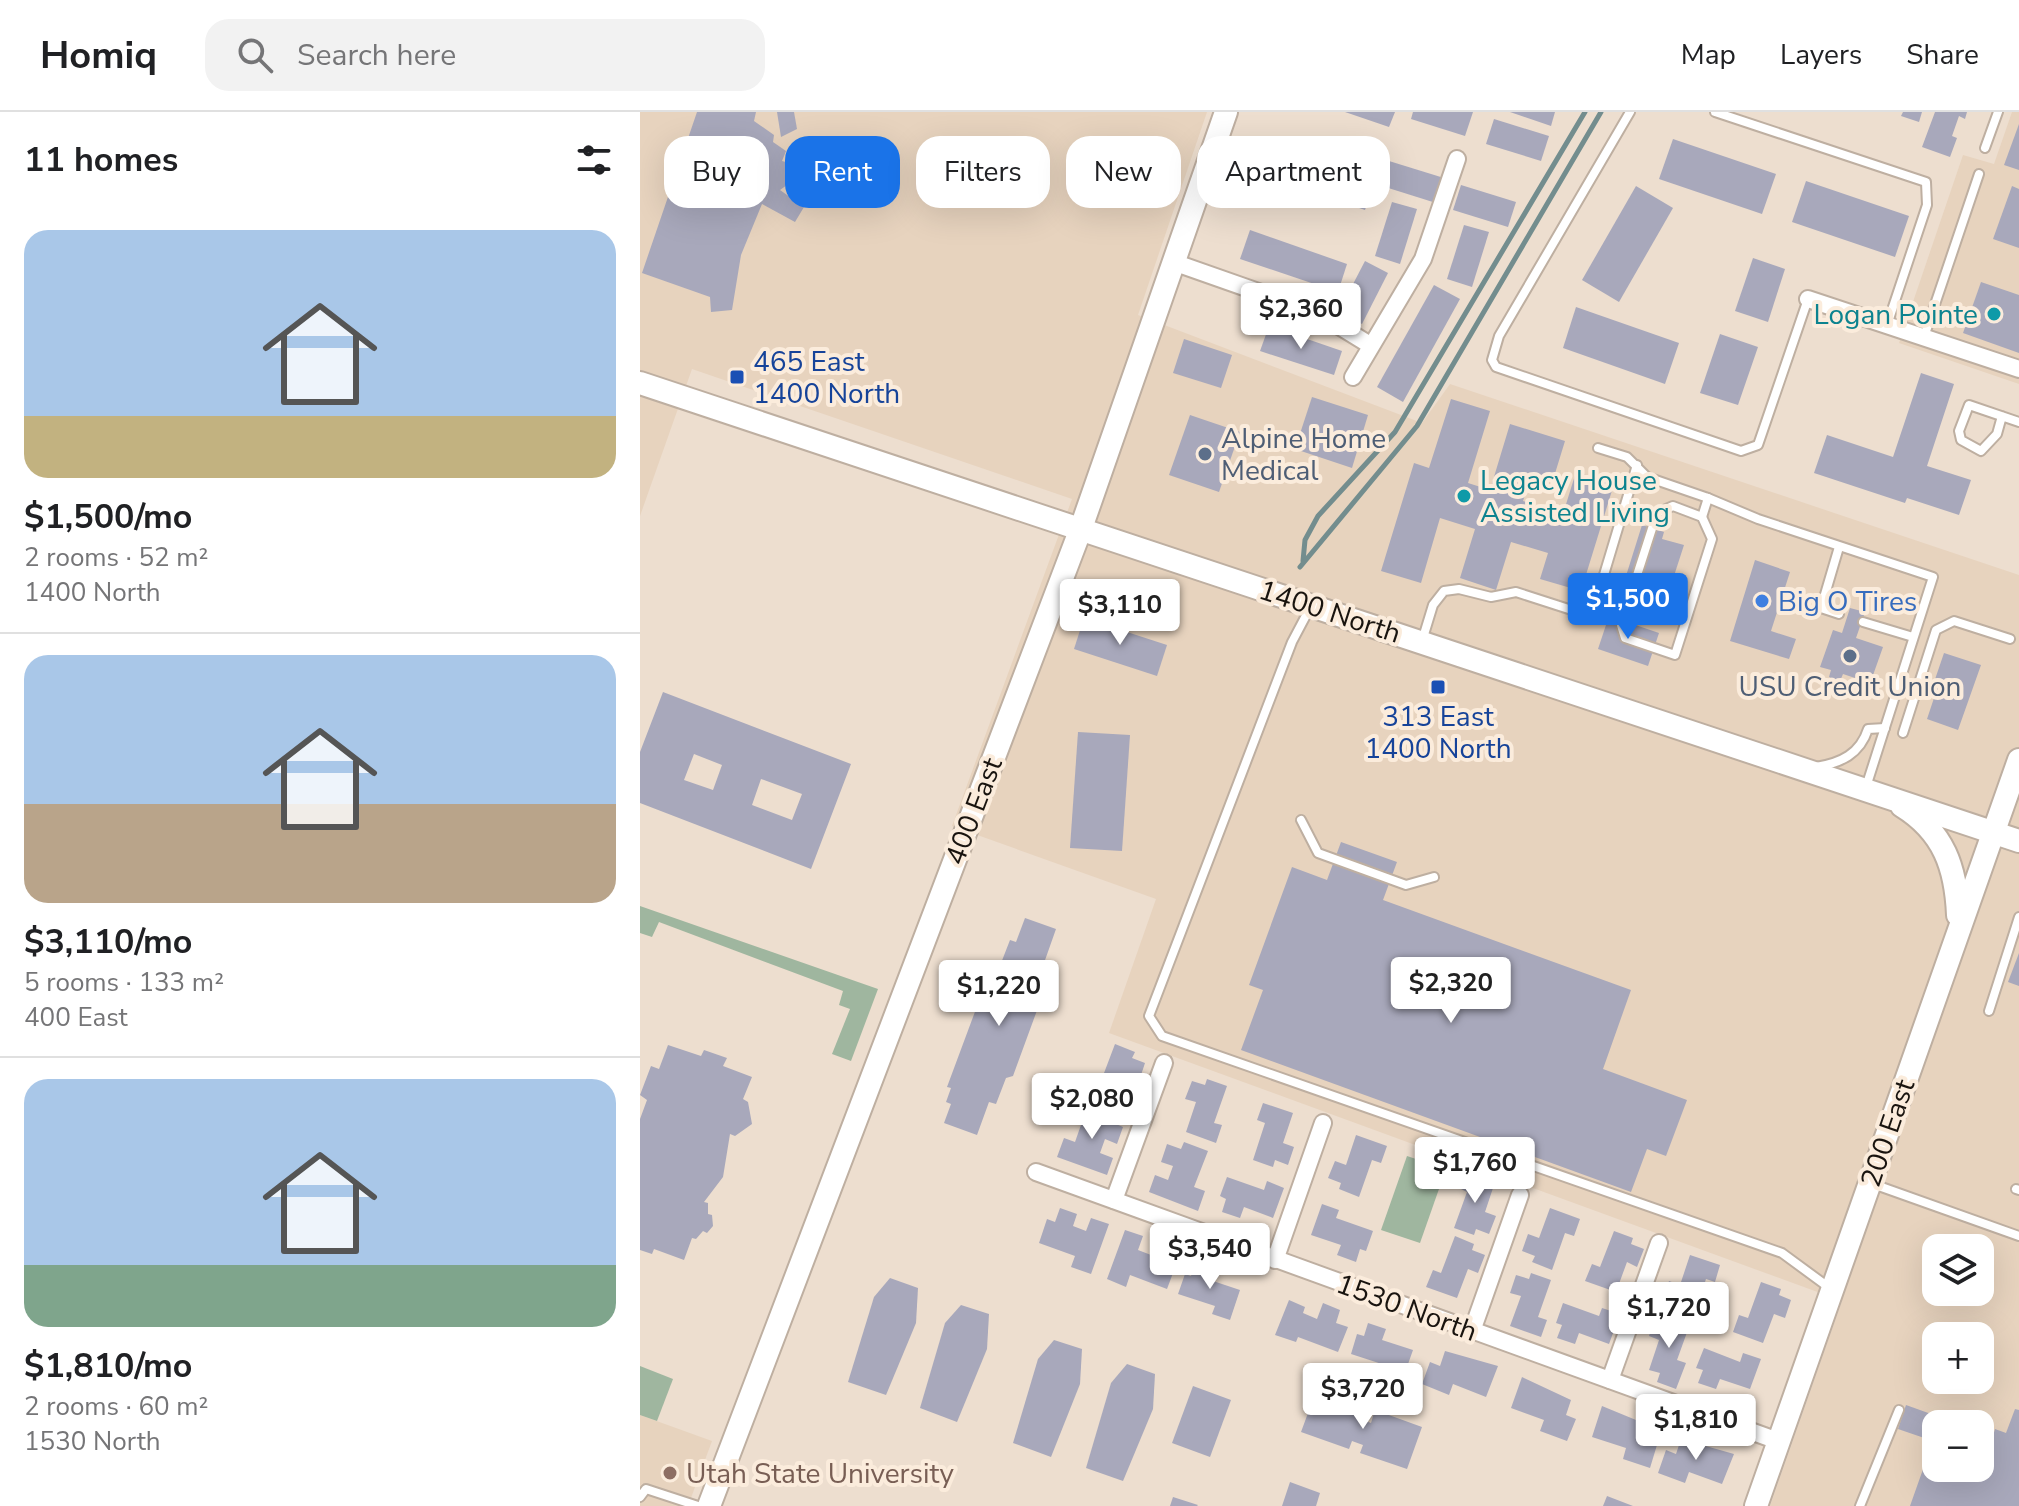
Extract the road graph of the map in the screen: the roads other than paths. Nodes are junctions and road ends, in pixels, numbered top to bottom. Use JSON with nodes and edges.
{"nodes":[{"id":1,"x":1226,"y":112,"type":"edge"},
{"id":2,"x":1630,"y":112,"type":"edge"},
{"id":3,"x":1715,"y":112,"type":"edge"},
{"id":4,"x":1998,"y":112,"type":"edge"},
{"id":5,"x":1985,"y":148,"type":"dead end"},
{"id":6,"x":1457,"y":159,"type":"dead end"},
{"id":7,"x":1979,"y":174,"type":"dead end"},
{"id":8,"x":1173,"y":262,"type":"junction"},
{"id":9,"x":1808,"y":299,"type":"joint"},
{"id":10,"x":1887,"y":325,"type":"junction"},
{"id":11,"x":1924,"y":338,"type":"junction"},
{"id":12,"x":1370,"y":345,"type":"junction"},
{"id":13,"x":2019,"y":369,"type":"edge"},
{"id":14,"x":1353,"y":377,"type":"dead end"},
{"id":15,"x":640,"y":383,"type":"edge"},
{"id":16,"x":2002,"y":416,"type":"junction"},
{"id":17,"x":2019,"y":422,"type":"edge"},
{"id":18,"x":1598,"y":448,"type":"dead end"},
{"id":19,"x":1637,"y":465,"type":"junction"},
{"id":20,"x":1708,"y":498,"type":"junction"},
{"id":21,"x":1702,"y":517,"type":"junction"},
{"id":22,"x":1080,"y":531,"type":"junction"},
{"id":23,"x":1839,"y":547,"type":"junction"},
{"id":24,"x":1312,"y":605,"type":"junction"},
{"id":25,"x":1839,"y":614,"type":"dead end"},
{"id":26,"x":1863,"y":622,"type":"dead end"},
{"id":27,"x":1913,"y":637,"type":"junction"},
{"id":28,"x":2010,"y":639,"type":"dead end"},
{"id":29,"x":1421,"y":642,"type":"junction"},
{"id":30,"x":1885,"y":728,"type":"junction"},
{"id":31,"x":1903,"y":733,"type":"dead end"},
{"id":32,"x":2019,"y":760,"type":"edge"},
{"id":33,"x":1803,"y":769,"type":"junction"},
{"id":34,"x":1875,"y":792,"type":"junction"},
{"id":35,"x":1301,"y":820,"type":"dead end"},
{"id":36,"x":1993,"y":832,"type":"junction"},
{"id":37,"x":2019,"y":841,"type":"edge"},
{"id":38,"x":1434,"y":877,"type":"dead end"},
{"id":39,"x":2019,"y":917,"type":"edge"},
{"id":40,"x":1958,"y":931,"type":"junction"},
{"id":41,"x":1989,"y":1011,"type":"dead end"},
{"id":42,"x":1164,"y":1063,"type":"dead end"},
{"id":43,"x":1323,"y":1123,"type":"dead end"},
{"id":44,"x":1036,"y":1172,"type":"dead end"},
{"id":45,"x":1870,"y":1183,"type":"junction"},
{"id":46,"x":1520,"y":1195,"type":"dead end"},
{"id":47,"x":1114,"y":1200,"type":"junction"},
{"id":48,"x":2019,"y":1236,"type":"edge"},
{"id":49,"x":1659,"y":1243,"type":"dead end"},
{"id":50,"x":1275,"y":1260,"type":"junction"},
{"id":51,"x":1832,"y":1290,"type":"junction"},
{"id":52,"x":1472,"y":1331,"type":"junction"},
{"id":53,"x":1610,"y":1380,"type":"junction"},
{"id":54,"x":1899,"y":1410,"type":"dead end"},
{"id":55,"x":1778,"y":1441,"type":"junction"},
{"id":56,"x":640,"y":1497,"type":"edge"},
{"id":57,"x":698,"y":1506,"type":"edge"},
{"id":58,"x":709,"y":1506,"type":"edge"},
{"id":59,"x":1756,"y":1506,"type":"edge"},
{"id":60,"x":1860,"y":1506,"type":"edge"}],
"edges":[{"from":1,"to":8,"type":"main road","name":"400 East"},
{"from":2,"to":9,"type":"lane"},
{"from":3,"to":10,"type":"lane"},
{"from":4,"to":5,"type":"lane"},
{"from":6,"to":12,"type":"street"},
{"from":7,"to":11,"type":"lane"},
{"from":8,"to":12,"type":"street"},
{"from":8,"to":22,"type":"main road","name":"400 East"},
{"from":9,"to":10,"type":"street"},
{"from":10,"to":11,"type":"street"},
{"from":11,"to":13,"type":"street"},
{"from":12,"to":14,"type":"street"},
{"from":15,"to":22,"type":"main road","name":"1400 North"},
{"from":16,"to":16,"type":"lane"},
{"from":16,"to":17,"type":"lane"},
{"from":18,"to":19,"type":"lane"},
{"from":19,"to":20,"type":"lane"},
{"from":19,"to":29,"type":"lane"},
{"from":20,"to":21,"type":"lane"},
{"from":20,"to":23,"type":"lane"},
{"from":21,"to":21,"type":"lane"},
{"from":22,"to":24,"type":"main road","name":"1400 North"},
{"from":22,"to":58,"type":"main road","name":"400 East"},
{"from":23,"to":25,"type":"lane"},
{"from":23,"to":27,"type":"lane"},
{"from":24,"to":29,"type":"main road","name":"1400 North"},
{"from":24,"to":51,"type":"lane"},
{"from":26,"to":27,"type":"lane"},
{"from":27,"to":30,"type":"lane"},
{"from":28,"to":31,"type":"lane"},
{"from":29,"to":33,"type":"main road","name":"1400 North"},
{"from":30,"to":33,"type":"lane"},
{"from":30,"to":34,"type":"lane"},
{"from":32,"to":36,"type":"main road","name":"200 East"},
{"from":33,"to":34,"type":"main road","name":"1400 North"},
{"from":34,"to":36,"type":"main road","name":"1400 North"},
{"from":34,"to":40,"type":"main road"},
{"from":35,"to":38,"type":"lane"},
{"from":36,"to":37,"type":"main road","name":"1400 North"},
{"from":36,"to":40,"type":"main road","name":"200 East"},
{"from":39,"to":41,"type":"lane"},
{"from":40,"to":45,"type":"main road","name":"200 East"},
{"from":42,"to":47,"type":"street"},
{"from":43,"to":50,"type":"street"},
{"from":44,"to":47,"type":"street","name":"1530 North"},
{"from":45,"to":48,"type":"lane"},
{"from":45,"to":51,"type":"main road","name":"200 East"},
{"from":46,"to":52,"type":"street"},
{"from":47,"to":50,"type":"street","name":"1530 North"},
{"from":49,"to":53,"type":"street"},
{"from":50,"to":52,"type":"street","name":"1530 North"},
{"from":51,"to":55,"type":"main road","name":"200 East"},
{"from":52,"to":53,"type":"street","name":"1530 North"},
{"from":53,"to":55,"type":"street","name":"1530 North"},
{"from":54,"to":60,"type":"lane"},
{"from":55,"to":59,"type":"main road","name":"200 East"},
{"from":56,"to":57,"type":"lane"}]}
